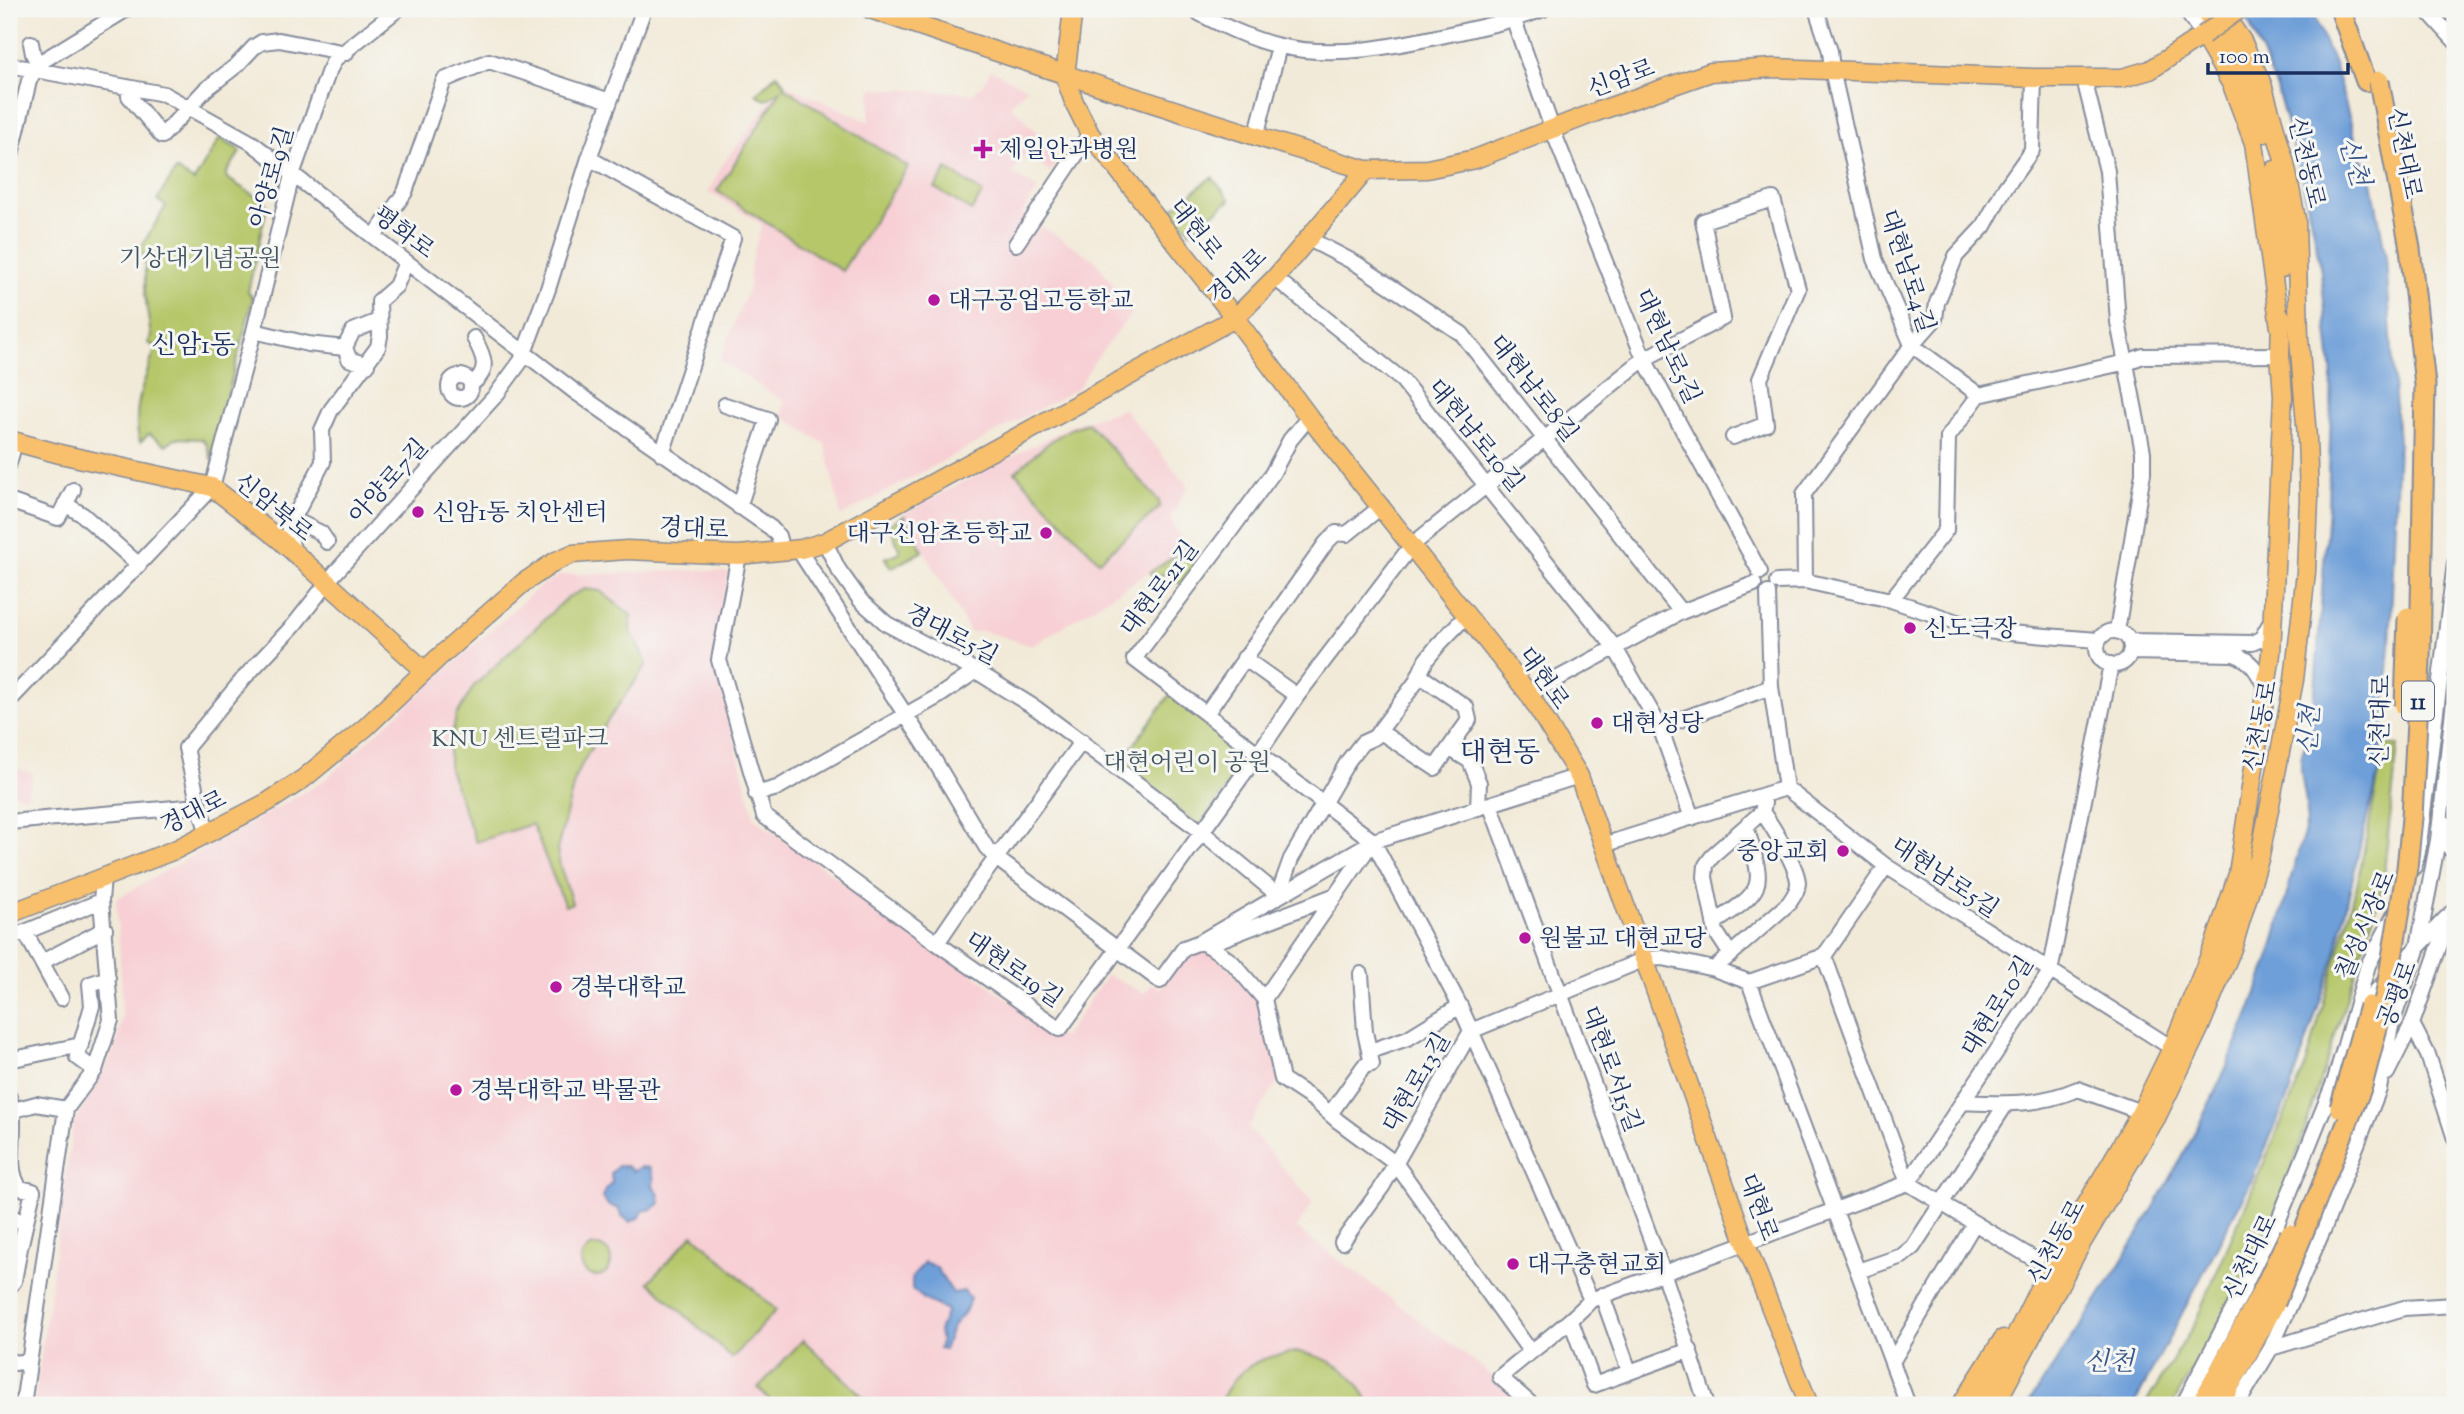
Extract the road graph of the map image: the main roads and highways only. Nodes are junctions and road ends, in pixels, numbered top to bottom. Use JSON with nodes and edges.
{"nodes":[{"id":1,"x":870,"y":9,"type":"edge"},
{"id":2,"x":1073,"y":9,"type":"edge"},
{"id":3,"x":2203,"y":9,"type":"edge"},
{"id":4,"x":2220,"y":9,"type":"edge"},
{"id":5,"x":2239,"y":9,"type":"edge"},
{"id":6,"x":2340,"y":9,"type":"edge"},
{"id":7,"x":2353,"y":9,"type":"edge"},
{"id":8,"x":2203,"y":35,"type":"junction"},
{"id":9,"x":1065,"y":76,"type":"junction"},
{"id":10,"x":1366,"y":170,"type":"junction"},
{"id":11,"x":1235,"y":318,"type":"junction"},
{"id":12,"x":2280,"y":328,"type":"junction"},
{"id":13,"x":2283,"y":396,"type":"junction"},
{"id":14,"x":12,"y":441,"type":"edge"},
{"id":15,"x":2305,"y":572,"type":"junction"},
{"id":16,"x":425,"y":671,"type":"junction"},
{"id":17,"x":2294,"y":680,"type":"junction"},
{"id":18,"x":2238,"y":874,"type":"junction"},
{"id":19,"x":9,"y":914,"type":"edge"},
{"id":20,"x":2049,"y":1268,"type":"junction"},
{"id":21,"x":2261,"y":1293,"type":"junction"},
{"id":22,"x":2253,"y":1345,"type":"junction"},
{"id":23,"x":1809,"y":1405,"type":"edge"},
{"id":24,"x":1961,"y":1405,"type":"edge"},
{"id":25,"x":1982,"y":1405,"type":"edge"},
{"id":26,"x":1996,"y":1405,"type":"edge"},
{"id":27,"x":2190,"y":1405,"type":"edge"},
{"id":28,"x":2201,"y":1405,"type":"edge"},
{"id":29,"x":2219,"y":1405,"type":"edge"},
{"id":30,"x":2226,"y":1405,"type":"edge"}],
"edges":[{"from":1,"to":9,"type":"main road","name":"신암로"},
{"from":2,"to":9,"type":"main road"},
{"from":3,"to":12,"type":"main road","name":"신천동로"},
{"from":4,"to":15,"type":"main road","name":"신천동로"},
{"from":5,"to":8,"type":"main road","name":"신암로","bridge":true},
{"from":6,"to":21,"type":"highway","name":"신천대로","number":"11","bridge":true},
{"from":7,"to":21,"type":"highway","name":"신천대로","number":"11","bridge":true},
{"from":8,"to":10,"type":"main road","name":"신암로"},
{"from":8,"to":12,"type":"main road"},
{"from":9,"to":10,"type":"main road","name":"신암로"},
{"from":9,"to":11,"type":"main road","name":"대현로"},
{"from":10,"to":11,"type":"main road","name":"경대로"},
{"from":11,"to":16,"type":"main road","name":"경대로"},
{"from":11,"to":23,"type":"main road","name":"대현로"},
{"from":12,"to":13,"type":"main road","name":"신천동로"},
{"from":13,"to":15,"type":"main road"},
{"from":13,"to":18,"type":"main road","name":"신천동로"},
{"from":14,"to":16,"type":"main road","name":"신암북로"},
{"from":15,"to":17,"type":"main road","name":"신천동로"},
{"from":16,"to":19,"type":"main road","name":"경대로"},
{"from":17,"to":18,"type":"main road"},
{"from":17,"to":26,"type":"main road","name":"신천동로"},
{"from":18,"to":20,"type":"main road","name":"신천동로"},
{"from":20,"to":24,"type":"main road"},
{"from":20,"to":25,"type":"main road","name":"신천동로"},
{"from":21,"to":22,"type":"highway","name":"신천대로"},
{"from":22,"to":27,"type":"highway"},
{"from":22,"to":28,"type":"highway","name":"신천대로"},
{"from":22,"to":29,"type":"highway","name":"신천대로"},
{"from":22,"to":30,"type":"highway"}]}
